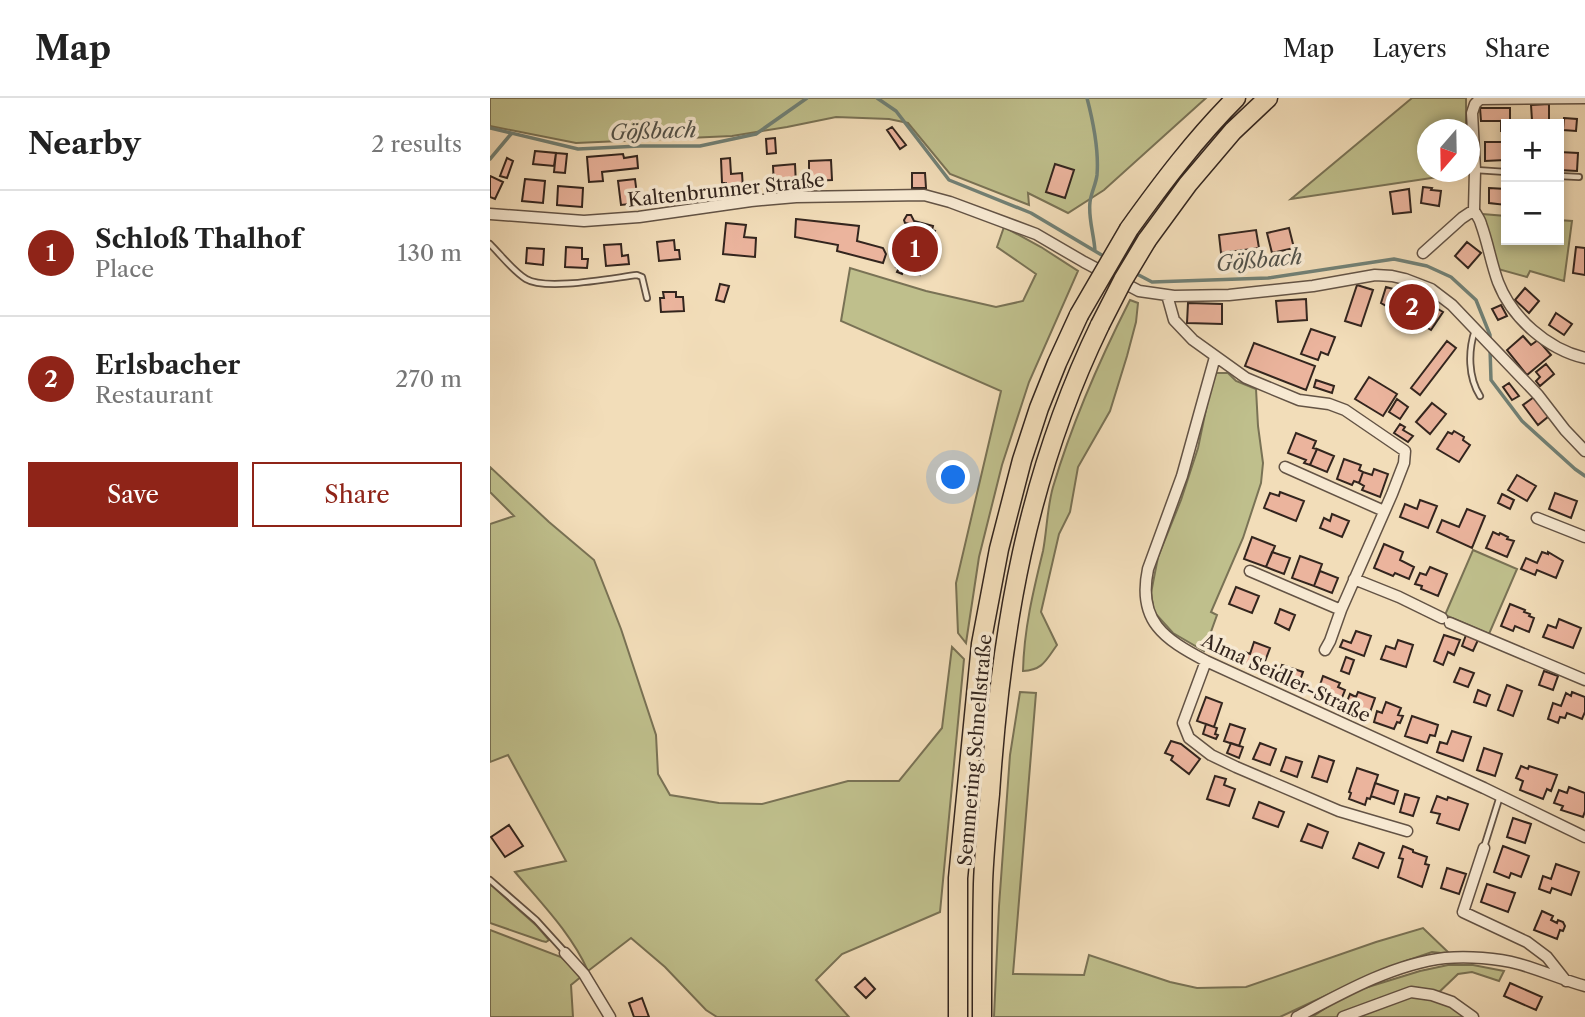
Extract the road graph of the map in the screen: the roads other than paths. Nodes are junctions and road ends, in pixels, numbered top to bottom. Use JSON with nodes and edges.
{"nodes":[{"id":1,"x":1236,"y":98,"type":"edge"},
{"id":2,"x":1268,"y":98,"type":"edge"},
{"id":3,"x":1585,"y":98,"type":"edge"},
{"id":4,"x":1472,"y":119,"type":"edge"},
{"id":5,"x":1480,"y":170,"type":"edge"},
{"id":6,"x":1501,"y":172,"type":"edge"},
{"id":7,"x":1564,"y":176,"type":"edge"},
{"id":8,"x":1579,"y":177,"type":"dead end"},
{"id":9,"x":1475,"y":182,"type":"edge"},
{"id":10,"x":1474,"y":210,"type":"junction"},
{"id":11,"x":490,"y":214,"type":"edge"},
{"id":12,"x":490,"y":244,"type":"edge"},
{"id":13,"x":1423,"y":253,"type":"dead end"},
{"id":14,"x":1167,"y":295,"type":"junction"},
{"id":15,"x":648,"y":298,"type":"dead end"},
{"id":16,"x":1478,"y":332,"type":"junction"},
{"id":17,"x":1215,"y":357,"type":"junction"},
{"id":18,"x":1585,"y":358,"type":"edge"},
{"id":19,"x":1480,"y":396,"type":"dead end"},
{"id":20,"x":1585,"y":451,"type":"edge"},
{"id":21,"x":1285,"y":467,"type":"dead end"},
{"id":22,"x":1384,"y":511,"type":"junction"},
{"id":23,"x":1537,"y":517,"type":"dead end"},
{"id":24,"x":1585,"y":537,"type":"edge"},
{"id":25,"x":1250,"y":571,"type":"dead end"},
{"id":26,"x":1354,"y":579,"type":"junction"},
{"id":27,"x":1341,"y":610,"type":"junction"},
{"id":28,"x":1325,"y":650,"type":"dead end"},
{"id":29,"x":1206,"y":661,"type":"junction"},
{"id":30,"x":1585,"y":681,"type":"edge"},
{"id":31,"x":1500,"y":796,"type":"junction"},
{"id":32,"x":1407,"y":831,"type":"dead end"},
{"id":33,"x":1585,"y":837,"type":"edge"},
{"id":34,"x":1484,"y":848,"type":"joint"},
{"id":35,"x":490,"y":880,"type":"edge"},
{"id":36,"x":565,"y":953,"type":"joint"},
{"id":37,"x":1567,"y":981,"type":"junction"},
{"id":38,"x":1585,"y":986,"type":"edge"},
{"id":39,"x":610,"y":1017,"type":"edge"},
{"id":40,"x":957,"y":1017,"type":"edge"},
{"id":41,"x":982,"y":1017,"type":"edge"},
{"id":42,"x":1297,"y":1017,"type":"edge"},
{"id":43,"x":1343,"y":1017,"type":"edge"},
{"id":44,"x":1473,"y":1017,"type":"edge"}],
"edges":[{"from":1,"to":40,"type":"highway","name":"Semmering Schnellstraße","bridge":true},
{"from":2,"to":41,"type":"highway","name":"Semmering Schnellstraße","bridge":true},
{"from":3,"to":4,"type":"street"},
{"from":5,"to":6,"type":"lane"},
{"from":7,"to":8,"type":"lane"},
{"from":9,"to":10,"type":"street"},
{"from":10,"to":13,"type":"street"},
{"from":10,"to":18,"type":"street"},
{"from":11,"to":14,"type":"street","name":"Kaltenbrunner Straße"},
{"from":12,"to":15,"type":"lane"},
{"from":14,"to":16,"type":"street","name":"Kaltenbrunner Straße"},
{"from":14,"to":17,"type":"street"},
{"from":16,"to":19,"type":"lane"},
{"from":16,"to":20,"type":"street","name":"Kaltenbrunner Straße"},
{"from":17,"to":22,"type":"street"},
{"from":17,"to":29,"type":"street","name":"Alma Seidler-Straße"},
{"from":21,"to":22,"type":"street"},
{"from":22,"to":26,"type":"street"},
{"from":23,"to":24,"type":"street"},
{"from":25,"to":27,"type":"street"},
{"from":26,"to":27,"type":"street"},
{"from":26,"to":30,"type":"street"},
{"from":27,"to":28,"type":"street"},
{"from":29,"to":31,"type":"street","name":"Alma Seidler-Straße"},
{"from":29,"to":32,"type":"street"},
{"from":31,"to":33,"type":"street","name":"Alma Seidler-Straße"},
{"from":31,"to":34,"type":"lane"},
{"from":34,"to":37,"type":"street"},
{"from":35,"to":36,"type":"lane"},
{"from":36,"to":39,"type":"street"},
{"from":37,"to":38,"type":"street"},
{"from":37,"to":42,"type":"street"},
{"from":43,"to":44,"type":"street"}]}
